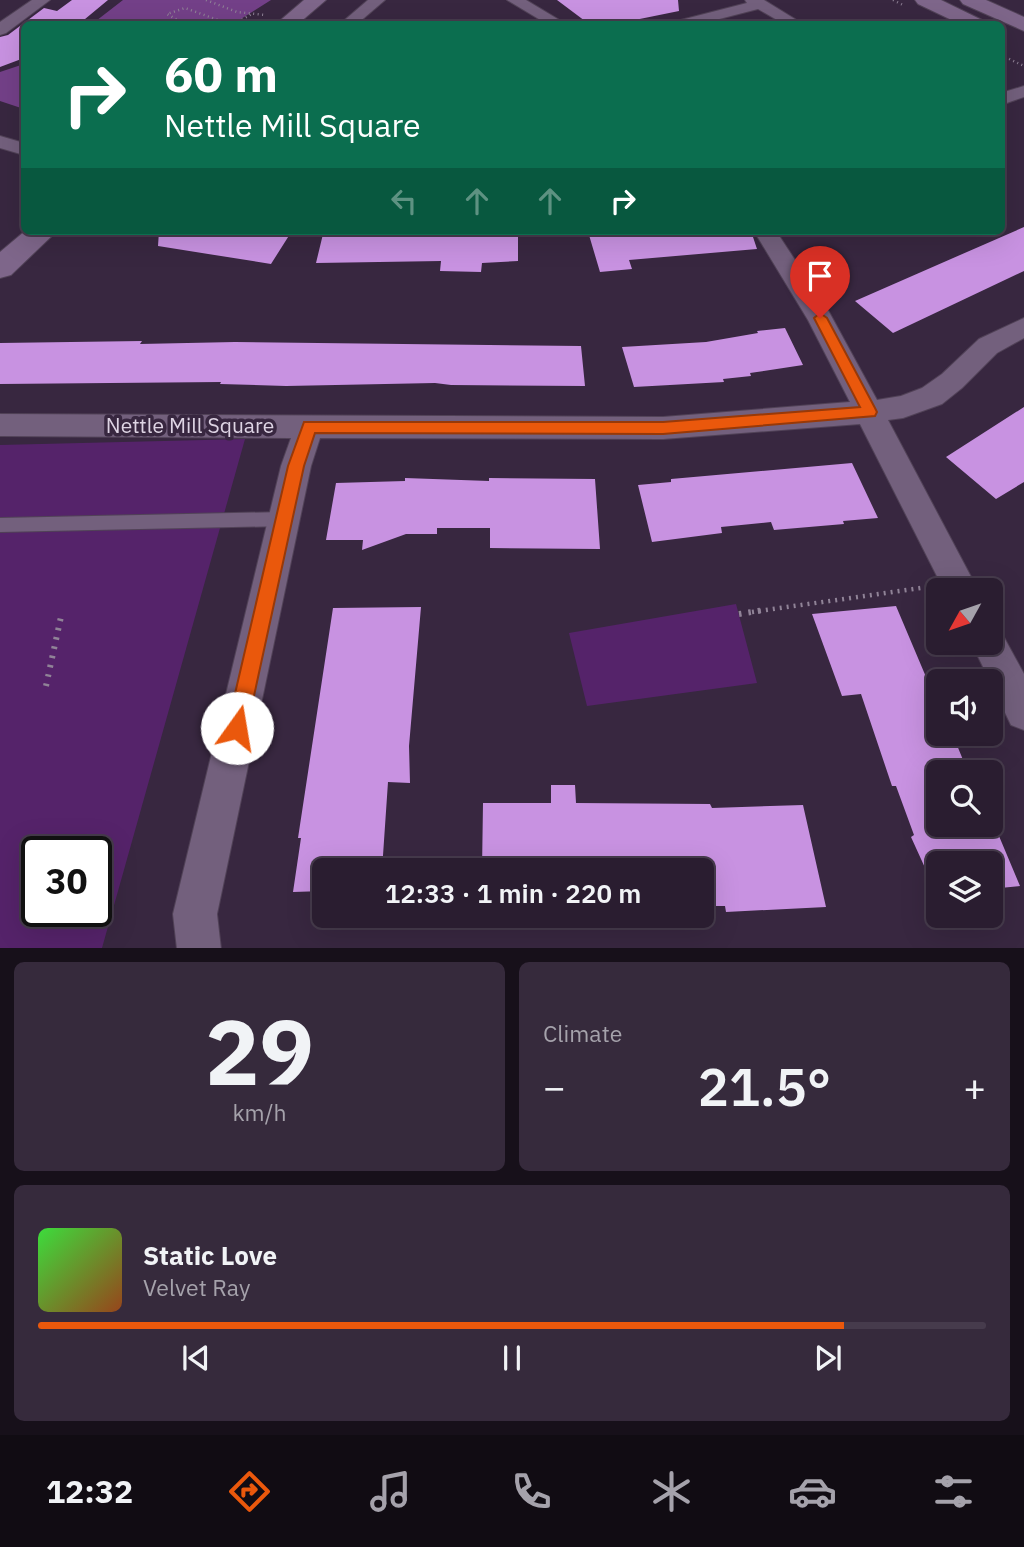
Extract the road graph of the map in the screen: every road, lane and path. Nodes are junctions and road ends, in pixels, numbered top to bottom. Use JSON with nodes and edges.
{"nodes":[{"id":1,"x":42,"y":0,"type":"edge"},
{"id":2,"x":206,"y":0,"type":"edge"},
{"id":3,"x":316,"y":0,"type":"edge"},
{"id":4,"x":377,"y":0,"type":"edge"},
{"id":5,"x":515,"y":0,"type":"edge"},
{"id":6,"x":925,"y":0,"type":"edge"},
{"id":7,"x":970,"y":0,"type":"edge"},
{"id":8,"x":757,"y":2,"type":"edge"},
{"id":9,"x":253,"y":13,"type":"junction"},
{"id":10,"x":277,"y":20,"type":"edge"},
{"id":11,"x":179,"y":21,"type":"edge"},
{"id":12,"x":214,"y":21,"type":"edge"},
{"id":13,"x":239,"y":21,"type":"edge"},
{"id":14,"x":352,"y":21,"type":"edge"},
{"id":15,"x":553,"y":21,"type":"edge"},
{"id":16,"x":693,"y":21,"type":"edge"},
{"id":17,"x":789,"y":21,"type":"edge"},
{"id":18,"x":969,"y":21,"type":"edge"},
{"id":19,"x":991,"y":21,"type":"edge"},
{"id":20,"x":0,"y":30,"type":"edge"},
{"id":21,"x":1010,"y":40,"type":"edge"},
{"id":22,"x":1024,"y":66,"type":"edge"},
{"id":23,"x":1024,"y":90,"type":"edge"},
{"id":24,"x":1005,"y":97,"type":"edge"},
{"id":25,"x":0,"y":142,"type":"edge"},
{"id":26,"x":21,"y":148,"type":"edge"},
{"id":27,"x":38,"y":235,"type":"edge"},
{"id":28,"x":768,"y":235,"type":"edge"},
{"id":29,"x":0,"y":268,"type":"edge"},
{"id":30,"x":1024,"y":327,"type":"edge"},
{"id":31,"x":870,"y":412,"type":"junction"},
{"id":32,"x":0,"y":425,"type":"edge"},
{"id":33,"x":309,"y":427,"type":"junction"},
{"id":34,"x":284,"y":519,"type":"junction"},
{"id":35,"x":0,"y":525,"type":"edge"},
{"id":36,"x":955,"y":578,"type":"edge"},
{"id":37,"x":926,"y":587,"type":"edge"},
{"id":38,"x":62,"y":612,"type":"dead end"},
{"id":39,"x":739,"y":614,"type":"dead end"},
{"id":40,"x":995,"y":655,"type":"edge"},
{"id":41,"x":46,"y":685,"type":"dead end"},
{"id":42,"x":1024,"y":712,"type":"edge"},
{"id":43,"x":199,"y":948,"type":"edge"}],
"edges":[{"from":1,"to":20,"type":"street"},
{"from":2,"to":9,"type":"path"},
{"from":3,"to":10,"type":"main road"},
{"from":4,"to":14,"type":"street"},
{"from":5,"to":15,"type":"street"},
{"from":6,"to":18,"type":"main road"},
{"from":7,"to":19,"type":"main road"},
{"from":8,"to":16,"type":"street"},
{"from":8,"to":17,"type":"street"},
{"from":9,"to":10,"type":"path"},
{"from":9,"to":13,"type":"path"},
{"from":11,"to":12,"type":"path"},
{"from":21,"to":22,"type":"path"},
{"from":23,"to":24,"type":"street"},
{"from":25,"to":26,"type":"street"},
{"from":27,"to":29,"type":"main road"},
{"from":28,"to":31,"type":"street"},
{"from":30,"to":31,"type":"street","name":"Nettle Mill Square"},
{"from":31,"to":33,"type":"street","name":"Nettle Mill Square"},
{"from":31,"to":36,"type":"street"},
{"from":32,"to":33,"type":"street","name":"Nettle Mill Square"},
{"from":33,"to":34,"type":"street"},
{"from":34,"to":35,"type":"lane"},
{"from":34,"to":43,"type":"street"},
{"from":37,"to":39,"type":"path"},
{"from":38,"to":41,"type":"path"},
{"from":40,"to":42,"type":"street"}]}
